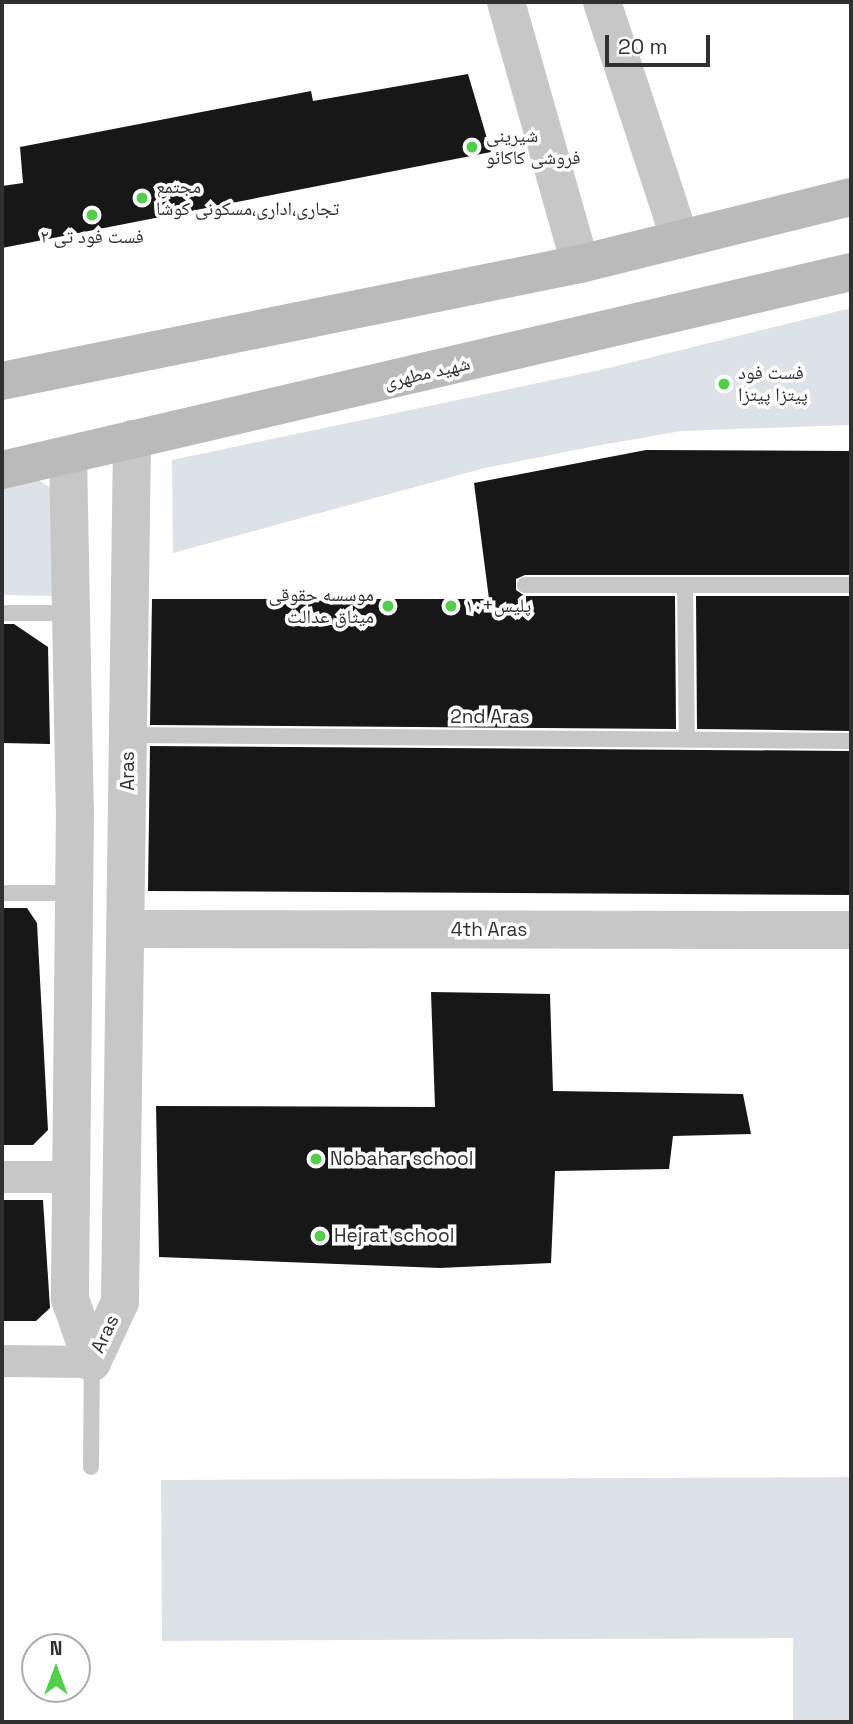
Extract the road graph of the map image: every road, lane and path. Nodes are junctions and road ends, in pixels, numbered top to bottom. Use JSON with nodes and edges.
{"nodes":[{"id":1,"x":506,"y":2,"type":"edge"},
{"id":2,"x":602,"y":2,"type":"edge"},
{"id":3,"x":851,"y":197,"type":"edge"},
{"id":4,"x":680,"y":239,"type":"junction"},
{"id":5,"x":580,"y":264,"type":"junction"},
{"id":6,"x":851,"y":272,"type":"edge"},
{"id":7,"x":2,"y":381,"type":"edge"},
{"id":8,"x":132,"y":439,"type":"junction"},
{"id":9,"x":68,"y":456,"type":"junction"},
{"id":10,"x":2,"y":470,"type":"edge"},
{"id":11,"x":131,"y":527,"type":"junction"},
{"id":12,"x":69,"y":537,"type":"junction"},
{"id":13,"x":525,"y":585,"type":"dead end"},
{"id":14,"x":685,"y":585,"type":"junction"},
{"id":15,"x":851,"y":585,"type":"edge"},
{"id":16,"x":2,"y":613,"type":"edge"},
{"id":17,"x":70,"y":613,"type":"junction"},
{"id":18,"x":129,"y":735,"type":"junction"},
{"id":19,"x":687,"y":739,"type":"junction"},
{"id":20,"x":851,"y":741,"type":"edge"},
{"id":21,"x":75,"y":809,"type":"junction"},
{"id":22,"x":128,"y":810,"type":"junction"},
{"id":23,"x":2,"y":893,"type":"edge"},
{"id":24,"x":75,"y":893,"type":"junction"},
{"id":25,"x":127,"y":929,"type":"junction"},
{"id":26,"x":851,"y":930,"type":"edge"},
{"id":27,"x":74,"y":1027,"type":"junction"},
{"id":28,"x":125,"y":1030,"type":"junction"},
{"id":29,"x":2,"y":1177,"type":"edge"},
{"id":30,"x":74,"y":1177,"type":"junction"},
{"id":31,"x":2,"y":1361,"type":"edge"},
{"id":32,"x":92,"y":1362,"type":"junction"},
{"id":33,"x":90,"y":1467,"type":"dead end"}],
"edges":[{"from":1,"to":5,"type":"street"},
{"from":2,"to":4,"type":"street"},
{"from":3,"to":4,"type":"main road"},
{"from":4,"to":5,"type":"main road"},
{"from":5,"to":7,"type":"main road"},
{"from":6,"to":8,"type":"main road","name":"شهید مطهری"},
{"from":8,"to":9,"type":"main road","name":"شهید مطهری"},
{"from":8,"to":11,"type":"street","name":"Aras"},
{"from":9,"to":10,"type":"main road","name":"شهید مطهری"},
{"from":9,"to":12,"type":"street","name":"Aras"},
{"from":11,"to":12,"type":"street"},
{"from":11,"to":18,"type":"street","name":"Aras"},
{"from":12,"to":17,"type":"street","name":"Aras"},
{"from":13,"to":14,"type":"lane"},
{"from":14,"to":15,"type":"lane"},
{"from":14,"to":19,"type":"lane"},
{"from":16,"to":17,"type":"lane"},
{"from":17,"to":21,"type":"street","name":"Aras"},
{"from":18,"to":19,"type":"lane","name":"2nd Aras"},
{"from":18,"to":22,"type":"street","name":"Aras"},
{"from":19,"to":20,"type":"lane","name":"2nd Aras"},
{"from":21,"to":22,"type":"street"},
{"from":21,"to":24,"type":"street","name":"Aras"},
{"from":22,"to":25,"type":"street","name":"Aras"},
{"from":23,"to":24,"type":"lane"},
{"from":24,"to":27,"type":"street","name":"Aras"},
{"from":25,"to":26,"type":"street","name":"4th Aras"},
{"from":25,"to":28,"type":"street","name":"Aras"},
{"from":27,"to":28,"type":"street"},
{"from":27,"to":30,"type":"street","name":"Aras"},
{"from":28,"to":32,"type":"street","name":"Aras"},
{"from":29,"to":30,"type":"street"},
{"from":30,"to":32,"type":"street","name":"Aras"},
{"from":31,"to":32,"type":"street"},
{"from":32,"to":33,"type":"lane"}]}
